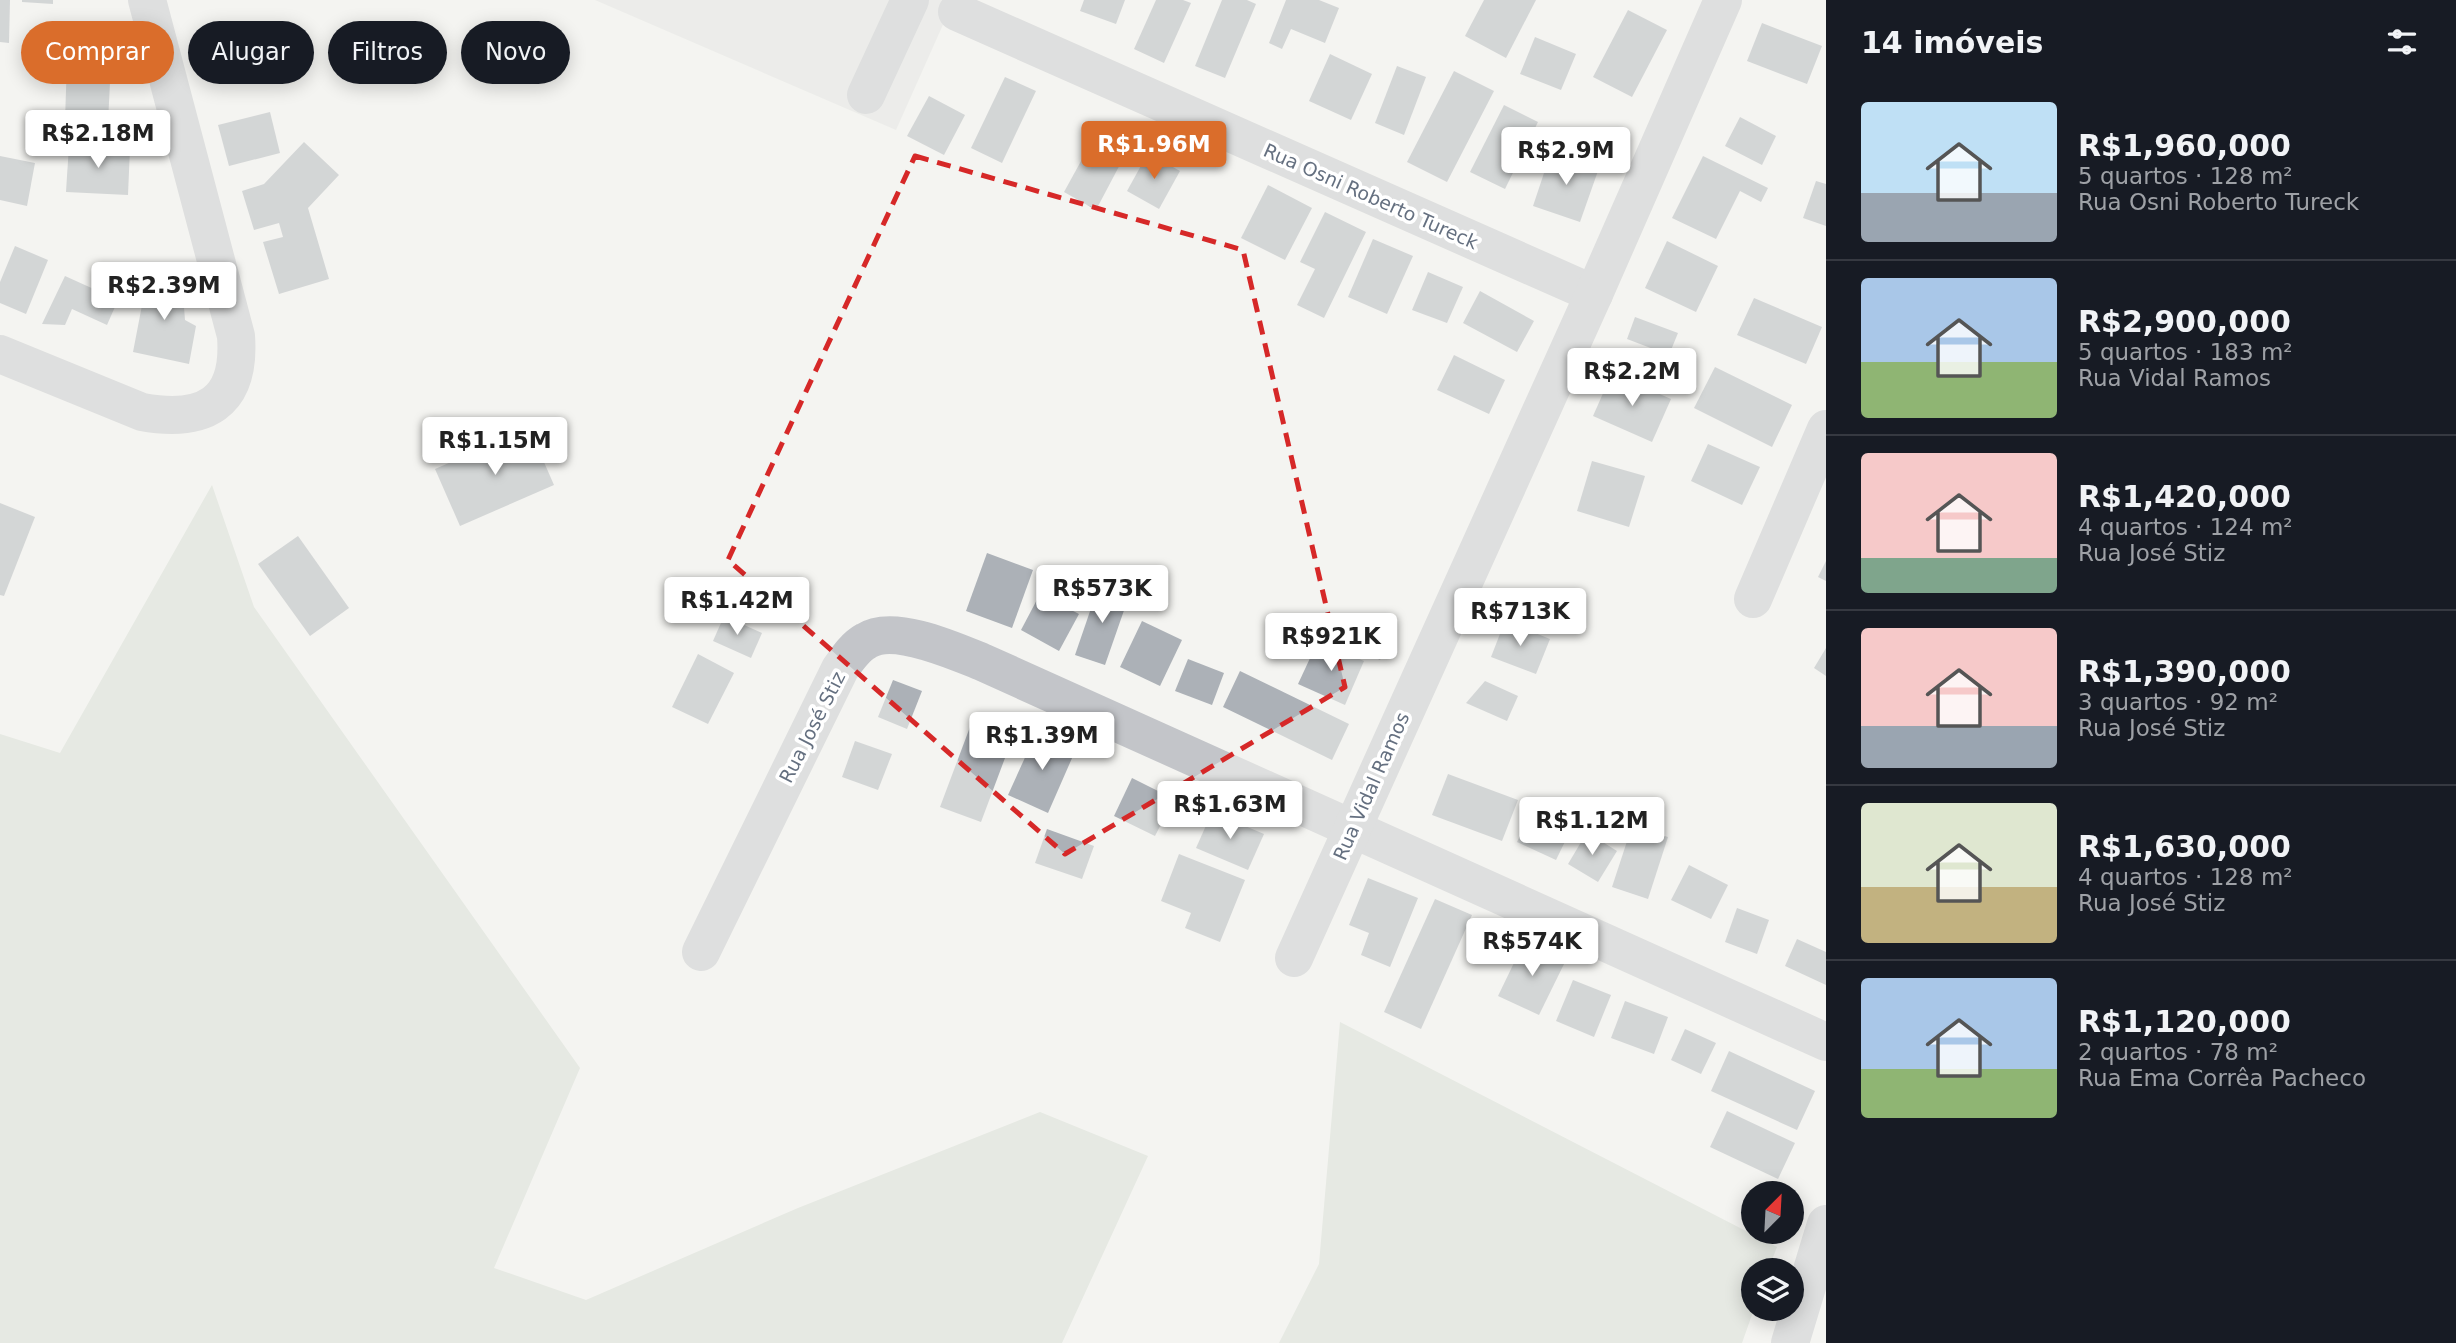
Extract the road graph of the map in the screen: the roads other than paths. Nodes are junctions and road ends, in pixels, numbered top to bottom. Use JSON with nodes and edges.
{"nodes":[{"id":1,"x":147,"y":0,"type":"edge"},
{"id":2,"x":910,"y":0,"type":"edge"},
{"id":3,"x":1721,"y":1,"type":"edge"},
{"id":4,"x":957,"y":12,"type":"dead end"},
{"id":5,"x":866,"y":95,"type":"dead end"},
{"id":6,"x":1594,"y":294,"type":"junction"},
{"id":7,"x":0,"y":354,"type":"edge"},
{"id":8,"x":1826,"y":429,"type":"edge"},
{"id":9,"x":1753,"y":599,"type":"dead end"},
{"id":10,"x":1352,"y":828,"type":"junction"},
{"id":11,"x":701,"y":952,"type":"dead end"},
{"id":12,"x":1294,"y":958,"type":"dead end"},
{"id":13,"x":1826,"y":1042,"type":"edge"},
{"id":14,"x":1826,"y":1224,"type":"edge"},
{"id":15,"x":1790,"y":1343,"type":"edge"}],
"edges":[{"from":1,"to":7,"type":"street"},
{"from":2,"to":5,"type":"street"},
{"from":3,"to":6,"type":"street","name":"Rua Vidal Ramos"},
{"from":4,"to":6,"type":"street","name":"Rua Osni Roberto Tureck"},
{"from":6,"to":10,"type":"street","name":"Rua Vidal Ramos"},
{"from":8,"to":9,"type":"street"},
{"from":10,"to":11,"type":"street","name":"Rua José Stiz"},
{"from":10,"to":12,"type":"street","name":"Rua Vidal Ramos"},
{"from":10,"to":13,"type":"street","name":"Rua José Stiz"},
{"from":14,"to":15,"type":"street"}]}
